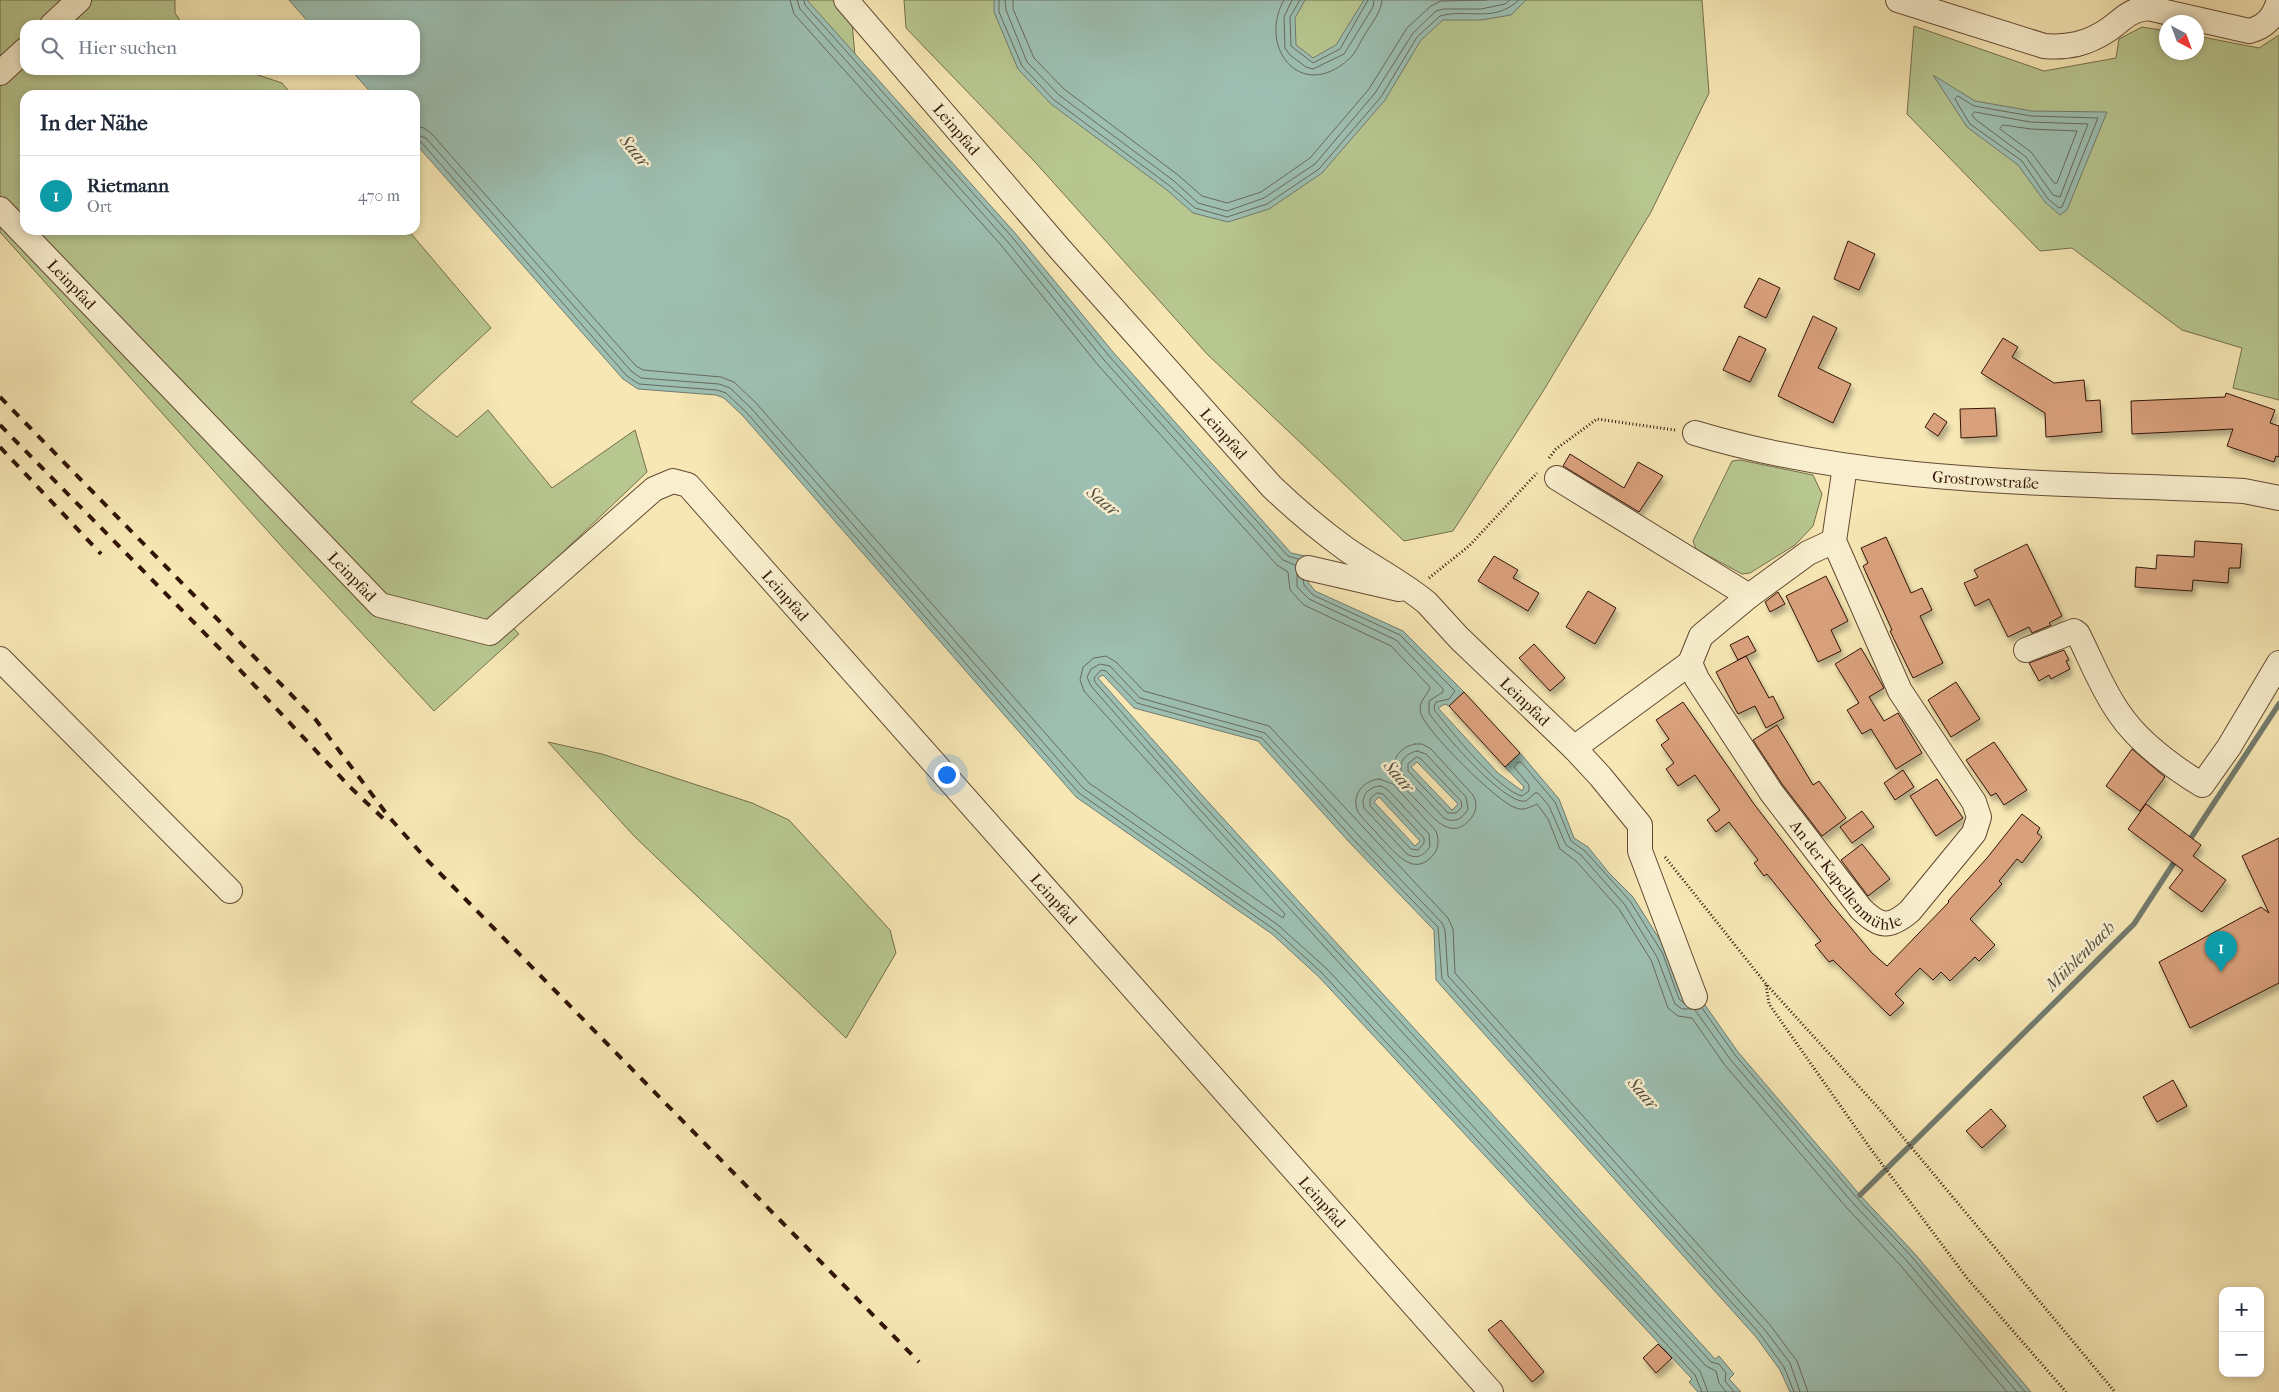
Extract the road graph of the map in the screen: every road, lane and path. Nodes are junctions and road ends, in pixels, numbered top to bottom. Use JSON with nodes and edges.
{"nodes":[{"id":1,"x":79,"y":0,"type":"edge"},
{"id":2,"x":846,"y":0,"type":"edge"},
{"id":3,"x":1898,"y":0,"type":"edge"},
{"id":4,"x":2279,"y":0,"type":"edge"},
{"id":5,"x":57,"y":20,"type":"edge"},
{"id":6,"x":20,"y":55,"type":"edge"},
{"id":7,"x":0,"y":73,"type":"edge"},
{"id":8,"x":0,"y":209,"type":"edge"},
{"id":9,"x":20,"y":230,"type":"edge"},
{"id":10,"x":25,"y":235,"type":"edge"},
{"id":11,"x":1695,"y":433,"type":"joint"},
{"id":12,"x":1845,"y":466,"type":"junction"},
{"id":13,"x":1548,"y":470,"type":"junction"},
{"id":14,"x":2279,"y":498,"type":"edge"},
{"id":15,"x":1834,"y":541,"type":"junction"},
{"id":16,"x":1308,"y":568,"type":"dead end"},
{"id":17,"x":1413,"y":592,"type":"junction"},
{"id":18,"x":1749,"y":596,"type":"junction"},
{"id":19,"x":2026,"y":650,"type":"dead end"},
{"id":20,"x":0,"y":659,"type":"edge"},
{"id":21,"x":1690,"y":663,"type":"junction"},
{"id":22,"x":2279,"y":663,"type":"edge"},
{"id":23,"x":1574,"y":748,"type":"junction"},
{"id":24,"x":1664,"y":856,"type":"dead end"},
{"id":25,"x":230,"y":891,"type":"dead end"},
{"id":26,"x":1766,"y":984,"type":"junction"},
{"id":27,"x":1695,"y":997,"type":"dead end"},
{"id":28,"x":1490,"y":1392,"type":"edge"},
{"id":29,"x":2066,"y":1392,"type":"edge"},
{"id":30,"x":2116,"y":1392,"type":"edge"}],
"edges":[{"from":1,"to":5,"type":"street"},
{"from":2,"to":17,"type":"street","name":"Leinpfad"},
{"from":3,"to":4,"type":"street"},
{"from":6,"to":7,"type":"street"},
{"from":8,"to":9,"type":"street","name":"Leinpfad"},
{"from":10,"to":28,"type":"street","name":"Leinpfad"},
{"from":11,"to":12,"type":"street","name":"Grostrowstraße"},
{"from":11,"to":13,"type":"path"},
{"from":12,"to":14,"type":"street","name":"Grostrowstraße"},
{"from":12,"to":15,"type":"street"},
{"from":13,"to":17,"type":"path"},
{"from":13,"to":18,"type":"street"},
{"from":15,"to":18,"type":"street"},
{"from":15,"to":21,"type":"street","name":"An der Kapellenmühle"},
{"from":16,"to":17,"type":"street"},
{"from":17,"to":23,"type":"street","name":"Leinpfad"},
{"from":18,"to":21,"type":"street"},
{"from":19,"to":22,"type":"street"},
{"from":20,"to":25,"type":"street"},
{"from":21,"to":23,"type":"street"},
{"from":23,"to":27,"type":"street","name":"Leinpfad"},
{"from":24,"to":26,"type":"path"},
{"from":26,"to":29,"type":"path"},
{"from":26,"to":30,"type":"path"}]}
